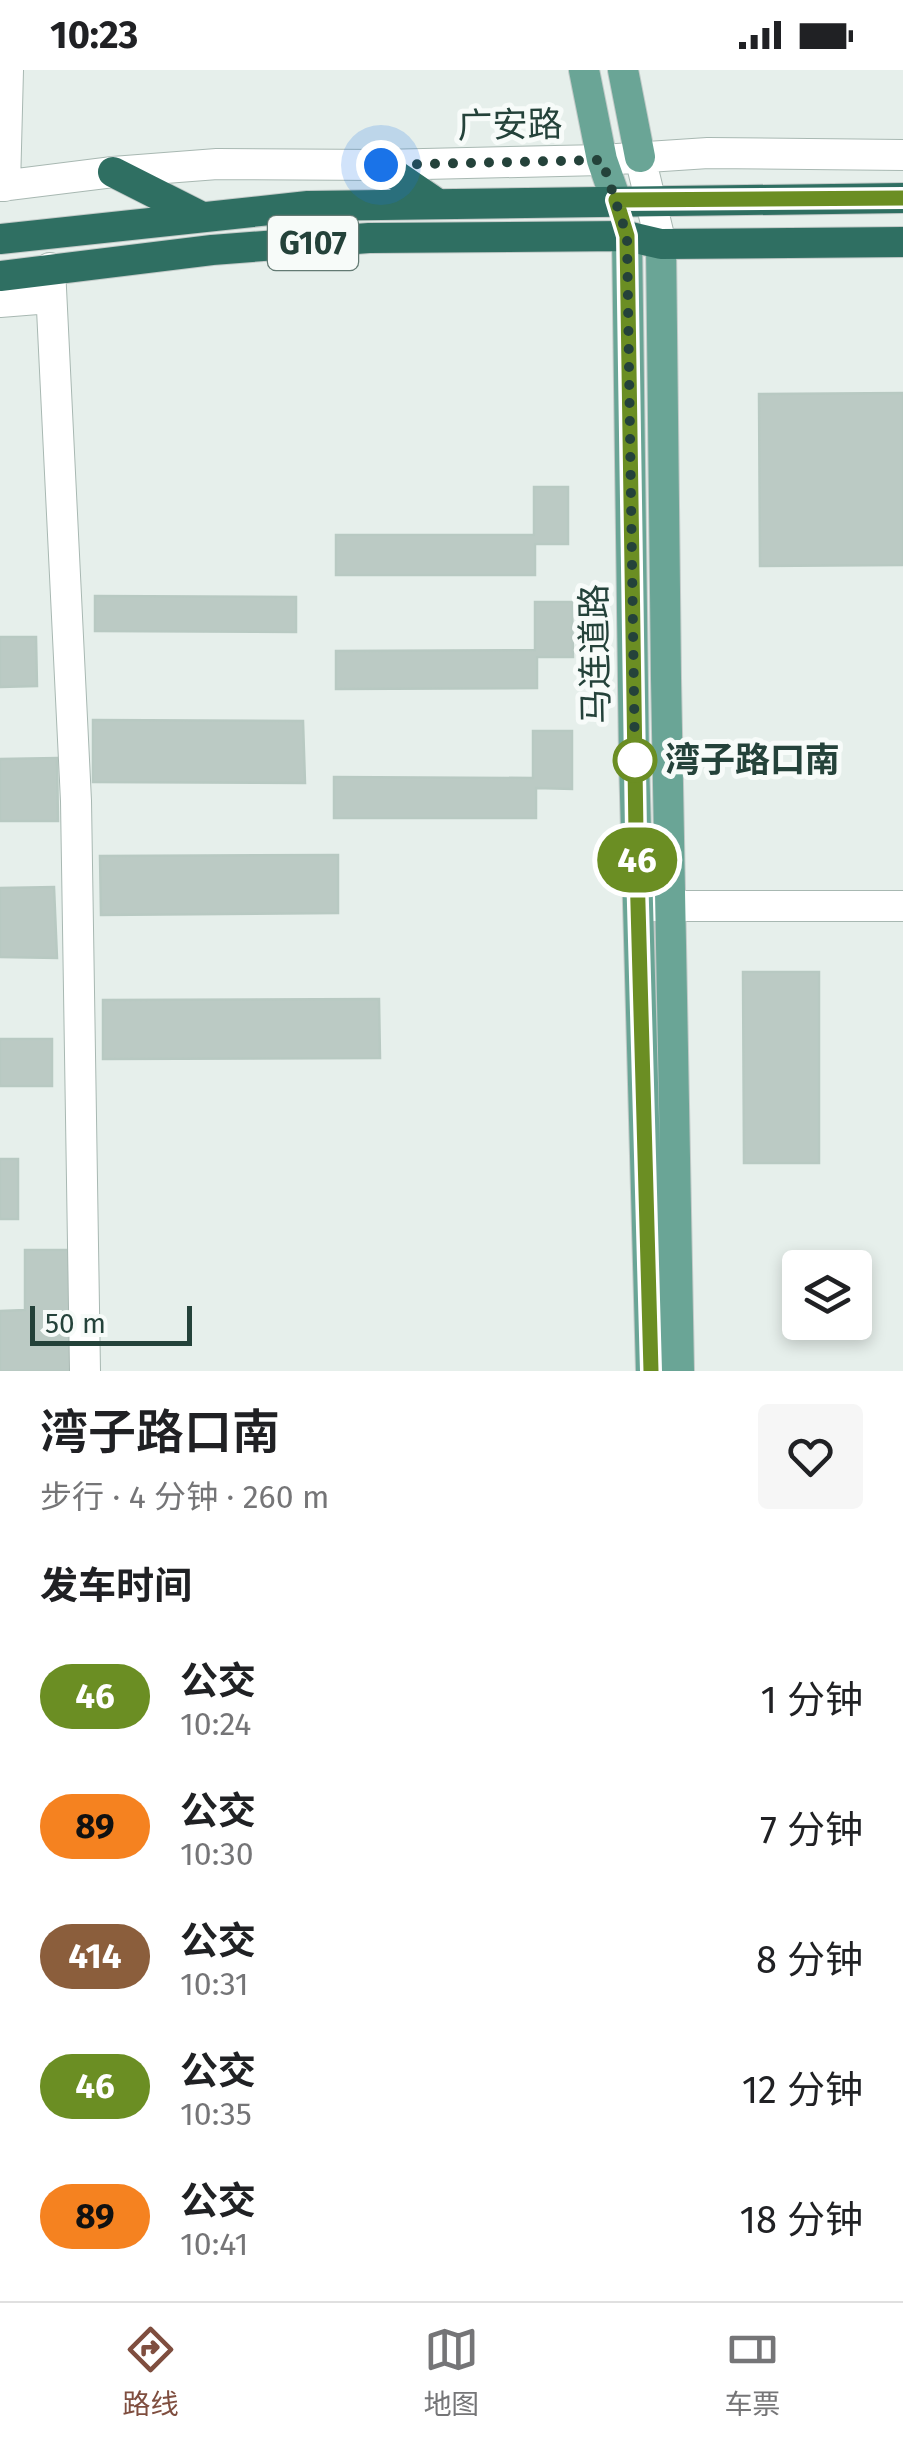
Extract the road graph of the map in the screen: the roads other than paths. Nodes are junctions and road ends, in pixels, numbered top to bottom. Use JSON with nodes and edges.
{"nodes":[{"id":1,"x":8,"y":70,"type":"edge"},
{"id":2,"x":584,"y":70,"type":"edge"},
{"id":3,"x":623,"y":70,"type":"edge"},
{"id":4,"x":903,"y":155,"type":"edge"},
{"id":5,"x":640,"y":157,"type":"junction"},
{"id":6,"x":602,"y":160,"type":"junction"},
{"id":7,"x":381,"y":165,"type":"junction"},
{"id":8,"x":113,"y":172,"type":"junction"},
{"id":9,"x":3,"y":186,"type":"edge"},
{"id":10,"x":903,"y":198,"type":"edge"},
{"id":11,"x":616,"y":200,"type":"junction"},
{"id":12,"x":649,"y":201,"type":"junction"},
{"id":13,"x":435,"y":202,"type":"junction"},
{"id":14,"x":200,"y":216,"type":"junction"},
{"id":15,"x":627,"y":236,"type":"junction"},
{"id":16,"x":0,"y":239,"type":"edge"},
{"id":17,"x":903,"y":242,"type":"edge"},
{"id":18,"x":662,"y":244,"type":"junction"},
{"id":19,"x":0,"y":276,"type":"edge"},
{"id":20,"x":50,"y":283,"type":"junction"},
{"id":21,"x":0,"y":302,"type":"edge"},
{"id":22,"x":638,"y":906,"type":"junction"},
{"id":23,"x":903,"y":906,"type":"edge"},
{"id":24,"x":669,"y":907,"type":"junction"},
{"id":25,"x":85,"y":1371,"type":"edge"},
{"id":26,"x":651,"y":1371,"type":"edge"},
{"id":27,"x":679,"y":1371,"type":"edge"}],
"edges":[{"from":1,"to":9,"type":"street"},
{"from":2,"to":6,"type":"main road"},
{"from":3,"to":5,"type":"main road"},
{"from":4,"to":5,"type":"street","name":"广安路"},
{"from":5,"to":6,"type":"street","name":"广安路"},
{"from":5,"to":12,"type":"street"},
{"from":6,"to":7,"type":"street","name":"广安路"},
{"from":6,"to":11,"type":"main road"},
{"from":7,"to":8,"type":"street","name":"广安路"},
{"from":7,"to":13,"type":"highway"},
{"from":8,"to":9,"type":"street","name":"广安路"},
{"from":8,"to":14,"type":"highway"},
{"from":10,"to":12,"type":"highway"},
{"from":11,"to":12,"type":"highway"},
{"from":11,"to":13,"type":"highway","number":"G107"},
{"from":11,"to":15,"type":"street"},
{"from":12,"to":18,"type":"street"},
{"from":13,"to":14,"type":"highway","number":"G107"},
{"from":14,"to":16,"type":"highway","number":"G107"},
{"from":15,"to":18,"type":"highway"},
{"from":15,"to":20,"type":"highway","number":"G107"},
{"from":15,"to":22,"type":"main road","name":"马连道路"},
{"from":17,"to":18,"type":"highway"},
{"from":18,"to":24,"type":"main road","name":"马连道路"},
{"from":19,"to":20,"type":"highway","number":"G107"},
{"from":20,"to":21,"type":"street"},
{"from":20,"to":25,"type":"street"},
{"from":22,"to":24,"type":"street"},
{"from":22,"to":26,"type":"main road","name":"马连道路"},
{"from":23,"to":24,"type":"street"},
{"from":24,"to":27,"type":"main road","name":"马连道路"}]}
